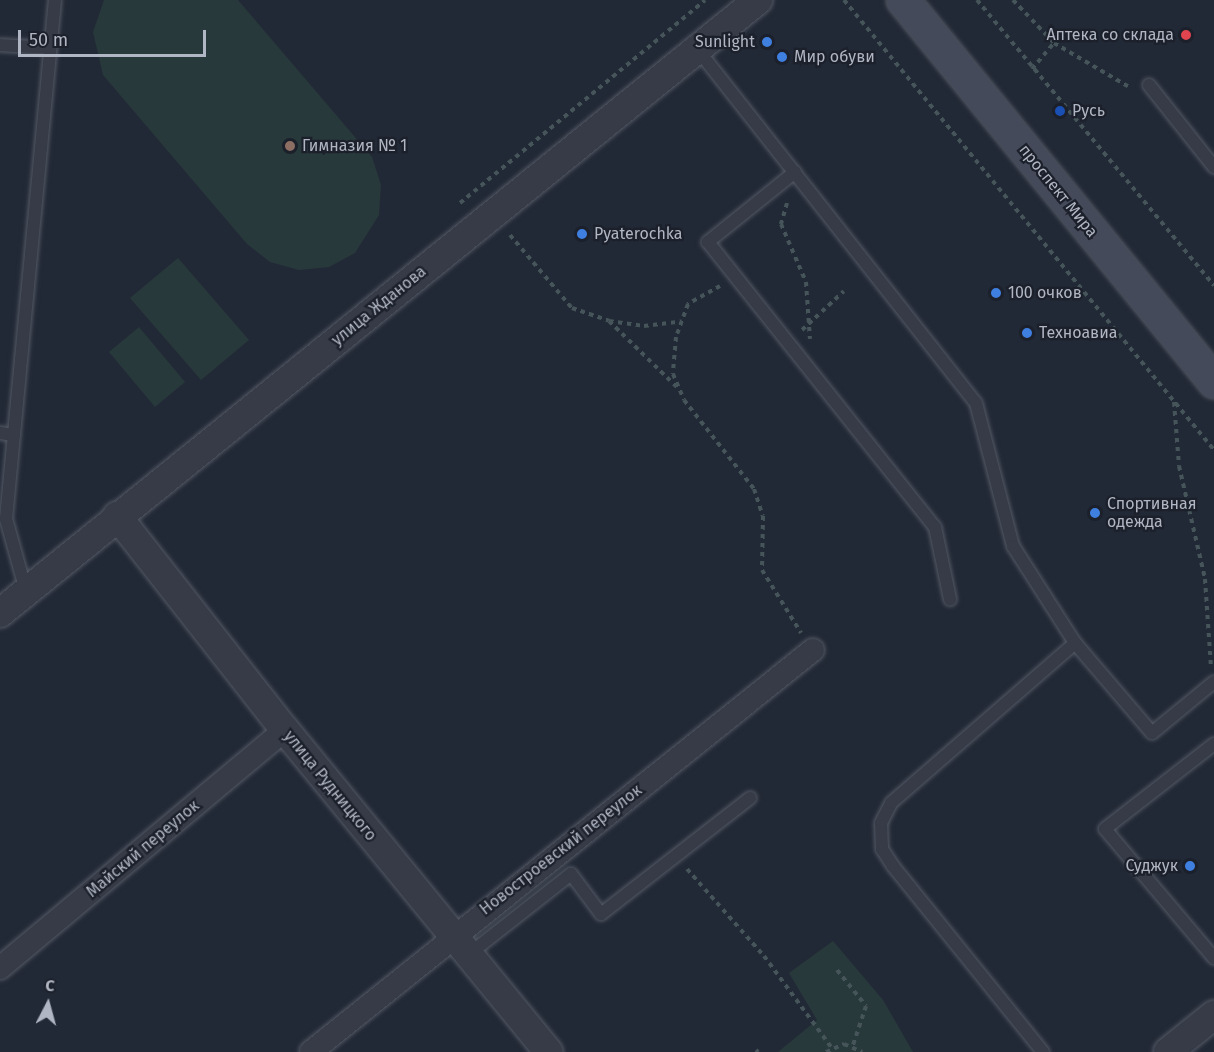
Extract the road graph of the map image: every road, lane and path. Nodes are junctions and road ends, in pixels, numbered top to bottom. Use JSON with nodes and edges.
{"nodes":[{"id":1,"x":55,"y":0,"type":"edge"},
{"id":2,"x":758,"y":0,"type":"edge"},
{"id":3,"x":844,"y":0,"type":"edge"},
{"id":4,"x":903,"y":0,"type":"edge"},
{"id":5,"x":977,"y":0,"type":"edge"},
{"id":6,"x":1013,"y":0,"type":"edge"},
{"id":7,"x":1054,"y":43,"type":"junction"},
{"id":8,"x":0,"y":45,"type":"edge"},
{"id":9,"x":50,"y":48,"type":"junction"},
{"id":10,"x":698,"y":50,"type":"junction"},
{"id":11,"x":1032,"y":69,"type":"junction"},
{"id":12,"x":1149,"y":86,"type":"joint"},
{"id":13,"x":1214,"y":168,"type":"edge"},
{"id":14,"x":795,"y":172,"type":"junction"},
{"id":15,"x":492,"y":216,"type":"junction"},
{"id":16,"x":733,"y":273,"type":"junction"},
{"id":17,"x":1214,"y":285,"type":"edge"},
{"id":18,"x":844,"y":291,"type":"dead end"},
{"id":19,"x":609,"y":321,"type":"junction"},
{"id":20,"x":682,"y":321,"type":"junction"},
{"id":21,"x":811,"y":321,"type":"junction"},
{"id":22,"x":788,"y":342,"type":"junction"},
{"id":23,"x":814,"y":375,"type":"junction"},
{"id":24,"x":1214,"y":382,"type":"edge"},
{"id":25,"x":680,"y":390,"type":"junction"},
{"id":26,"x":1173,"y":401,"type":"junction"},
{"id":27,"x":0,"y":433,"type":"edge"},
{"id":28,"x":14,"y":435,"type":"junction"},
{"id":29,"x":1214,"y":450,"type":"edge"},
{"id":30,"x":117,"y":516,"type":"junction"},
{"id":31,"x":26,"y":591,"type":"junction"},
{"id":32,"x":950,"y":599,"type":"dead end"},
{"id":33,"x":0,"y":613,"type":"edge"},
{"id":34,"x":1075,"y":643,"type":"junction"},
{"id":35,"x":813,"y":650,"type":"joint"},
{"id":36,"x":1214,"y":682,"type":"edge"},
{"id":37,"x":285,"y":730,"type":"junction"},
{"id":38,"x":1214,"y":744,"type":"edge"},
{"id":39,"x":750,"y":798,"type":"dead end"},
{"id":40,"x":675,"y":856,"type":"junction"},
{"id":41,"x":460,"y":946,"type":"junction"},
{"id":42,"x":1214,"y":958,"type":"edge"},
{"id":43,"x":0,"y":968,"type":"edge"},
{"id":44,"x":837,"y":970,"type":"dead end"},
{"id":45,"x":1214,"y":1015,"type":"edge"},
{"id":46,"x":853,"y":1045,"type":"junction"},
{"id":47,"x":831,"y":1047,"type":"junction"},
{"id":48,"x":311,"y":1052,"type":"edge"},
{"id":49,"x":549,"y":1052,"type":"edge"},
{"id":50,"x":826,"y":1052,"type":"edge"},
{"id":51,"x":862,"y":1052,"type":"edge"},
{"id":52,"x":1043,"y":1052,"type":"edge"},
{"id":53,"x":1168,"y":1052,"type":"edge"}],
"edges":[{"from":1,"to":9,"type":"lane"},
{"from":2,"to":10,"type":"street","name":"улица Жданова"},
{"from":3,"to":26,"type":"path"},
{"from":4,"to":24,"type":"main road","name":"проспект Мира"},
{"from":5,"to":11,"type":"path"},
{"from":6,"to":7,"type":"path"},
{"from":7,"to":11,"type":"path"},
{"from":7,"to":12,"type":"path"},
{"from":8,"to":9,"type":"lane"},
{"from":9,"to":28,"type":"lane"},
{"from":10,"to":14,"type":"lane"},
{"from":10,"to":15,"type":"street","name":"улица Жданова"},
{"from":11,"to":17,"type":"path"},
{"from":12,"to":13,"type":"lane"},
{"from":14,"to":16,"type":"lane"},
{"from":14,"to":21,"type":"path"},
{"from":14,"to":34,"type":"lane"},
{"from":15,"to":19,"type":"path"},
{"from":15,"to":30,"type":"street","name":"улица Жданова"},
{"from":16,"to":20,"type":"path"},
{"from":16,"to":22,"type":"lane"},
{"from":18,"to":21,"type":"path"},
{"from":19,"to":20,"type":"path"},
{"from":19,"to":25,"type":"path"},
{"from":20,"to":25,"type":"path"},
{"from":21,"to":22,"type":"path"},
{"from":21,"to":23,"type":"path"},
{"from":22,"to":23,"type":"lane"},
{"from":23,"to":32,"type":"lane"},
{"from":25,"to":35,"type":"path"},
{"from":26,"to":29,"type":"path"},
{"from":26,"to":36,"type":"path"},
{"from":27,"to":28,"type":"lane"},
{"from":28,"to":31,"type":"lane"},
{"from":30,"to":31,"type":"street","name":"улица Жданова"},
{"from":30,"to":37,"type":"street","name":"улица Рудницкого"},
{"from":31,"to":33,"type":"street","name":"улица Жданова"},
{"from":34,"to":36,"type":"lane"},
{"from":34,"to":52,"type":"lane"},
{"from":35,"to":41,"type":"street","name":"Новостроевский переулок"},
{"from":37,"to":41,"type":"street","name":"улица Рудницкого"},
{"from":37,"to":43,"type":"street","name":"Майский переулок"},
{"from":38,"to":42,"type":"lane"},
{"from":39,"to":40,"type":"lane"},
{"from":40,"to":41,"type":"lane"},
{"from":40,"to":47,"type":"path"},
{"from":41,"to":48,"type":"street","name":"Новостроевский переулок"},
{"from":41,"to":49,"type":"street","name":"улица Рудницкого"},
{"from":44,"to":46,"type":"path"},
{"from":45,"to":53,"type":"street"},
{"from":46,"to":47,"type":"path"},
{"from":46,"to":51,"type":"path"},
{"from":47,"to":50,"type":"path"}]}
